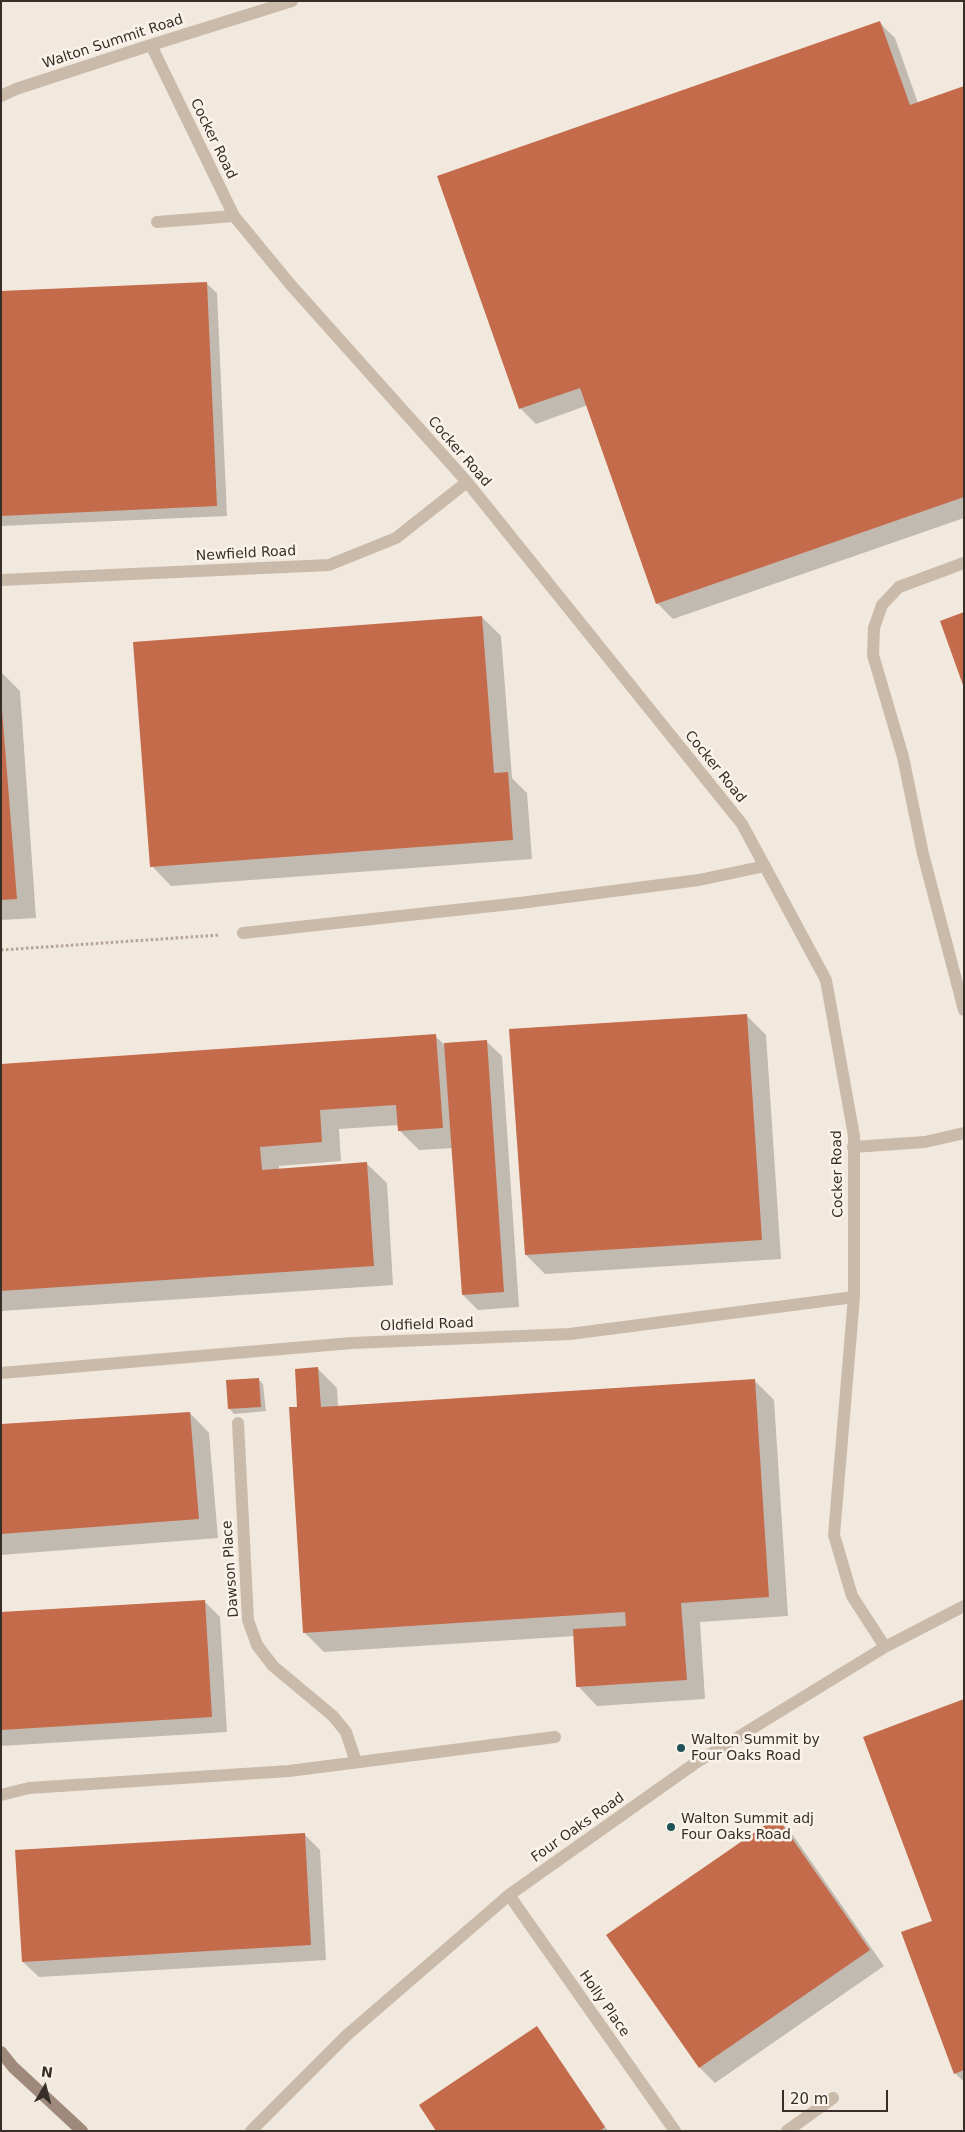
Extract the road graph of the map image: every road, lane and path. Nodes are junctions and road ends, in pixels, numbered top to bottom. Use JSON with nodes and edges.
{"nodes":[{"id":1,"x":292,"y":1,"type":"edge"},
{"id":2,"x":151,"y":45,"type":"junction"},
{"id":3,"x":1,"y":96,"type":"edge"},
{"id":4,"x":234,"y":216,"type":"junction"},
{"id":5,"x":157,"y":222,"type":"dead end"},
{"id":6,"x":467,"y":482,"type":"junction"},
{"id":7,"x":964,"y":563,"type":"edge"},
{"id":8,"x":1,"y":580,"type":"edge"},
{"id":9,"x":764,"y":866,"type":"junction"},
{"id":10,"x":243,"y":934,"type":"joint"},
{"id":11,"x":1,"y":950,"type":"edge"},
{"id":12,"x":964,"y":1010,"type":"edge"},
{"id":13,"x":964,"y":1132,"type":"edge"},
{"id":14,"x":853,"y":1147,"type":"junction"},
{"id":15,"x":854,"y":1297,"type":"junction"},
{"id":16,"x":1,"y":1373,"type":"edge"},
{"id":17,"x":238,"y":1424,"type":"dead end"},
{"id":18,"x":964,"y":1606,"type":"edge"},
{"id":19,"x":885,"y":1647,"type":"junction"},
{"id":20,"x":555,"y":1737,"type":"dead end"},
{"id":21,"x":356,"y":1762,"type":"junction"},
{"id":22,"x":1,"y":1795,"type":"edge"},
{"id":23,"x":509,"y":1895,"type":"junction"},
{"id":24,"x":1,"y":2052,"type":"edge"},
{"id":25,"x":833,"y":2098,"type":"dead end"},
{"id":26,"x":82,"y":2131,"type":"edge"},
{"id":27,"x":251,"y":2131,"type":"edge"},
{"id":28,"x":675,"y":2131,"type":"edge"},
{"id":29,"x":787,"y":2131,"type":"edge"}],
"edges":[{"from":1,"to":2,"type":"street","name":"Walton Summit Road"},
{"from":2,"to":3,"type":"street","name":"Walton Summit Road"},
{"from":2,"to":4,"type":"street","name":"Cocker Road"},
{"from":4,"to":5,"type":"street"},
{"from":4,"to":6,"type":"street","name":"Cocker Road"},
{"from":6,"to":8,"type":"street","name":"Newfield Road"},
{"from":6,"to":9,"type":"street","name":"Cocker Road"},
{"from":7,"to":12,"type":"street"},
{"from":9,"to":10,"type":"street"},
{"from":9,"to":14,"type":"street","name":"Cocker Road"},
{"from":10,"to":11,"type":"path"},
{"from":13,"to":14,"type":"street"},
{"from":14,"to":15,"type":"street","name":"Cocker Road"},
{"from":15,"to":16,"type":"street","name":"Oldfield Road"},
{"from":15,"to":19,"type":"street","name":"Cocker Road"},
{"from":17,"to":21,"type":"street","name":"Dawson Place"},
{"from":18,"to":19,"type":"street","name":"Four Oaks Road"},
{"from":19,"to":23,"type":"street","name":"Four Oaks Road"},
{"from":20,"to":21,"type":"street"},
{"from":21,"to":22,"type":"street"},
{"from":23,"to":27,"type":"street","name":"Four Oaks Road"},
{"from":23,"to":28,"type":"street","name":"Holly Place"},
{"from":24,"to":26,"type":"street"},
{"from":25,"to":29,"type":"street"}]}
